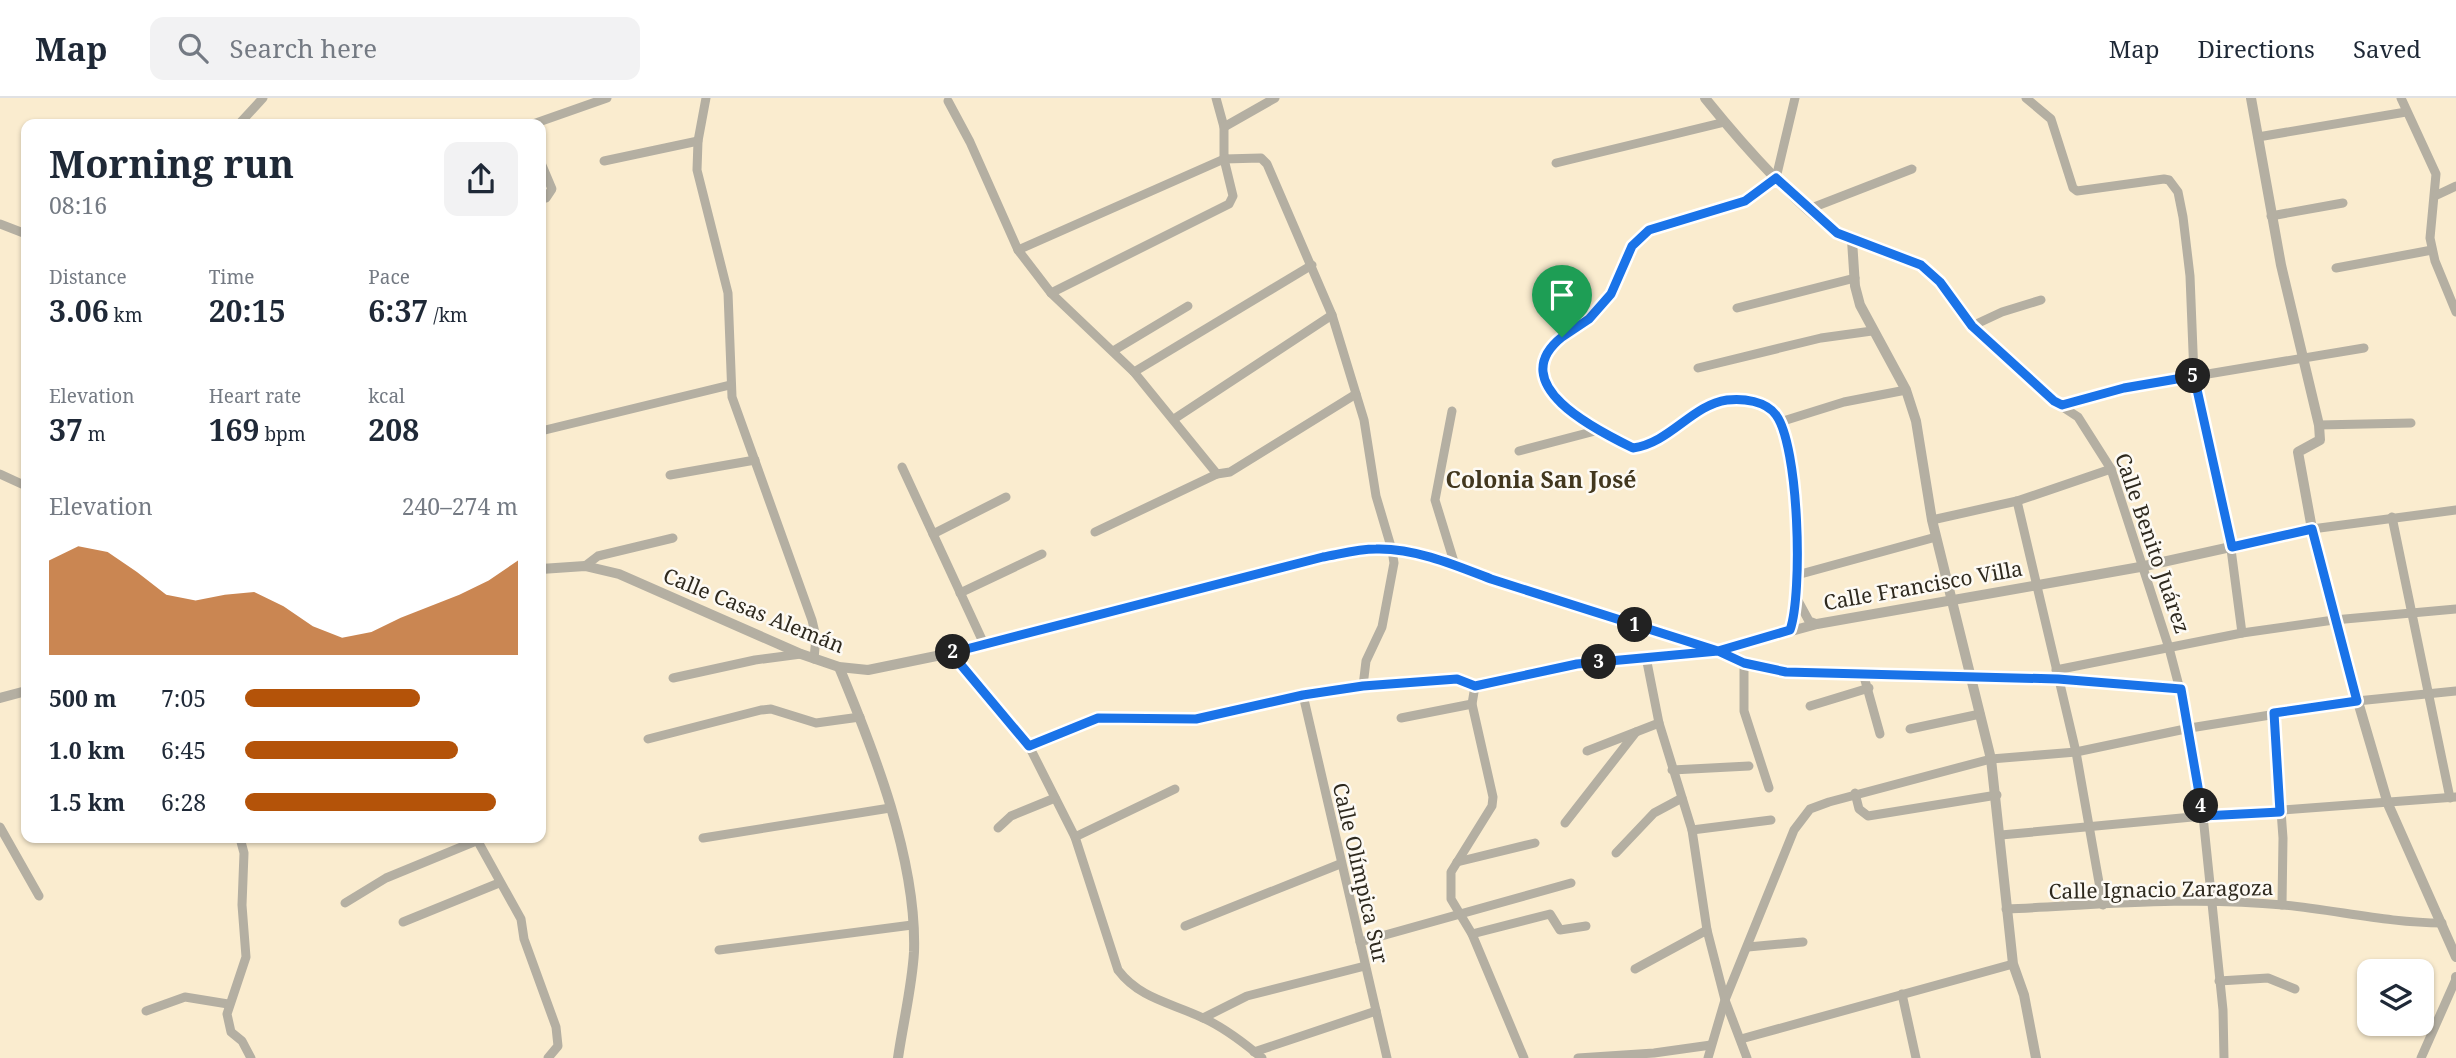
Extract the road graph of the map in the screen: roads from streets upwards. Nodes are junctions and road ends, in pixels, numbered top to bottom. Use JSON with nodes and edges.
{"nodes":[{"id":1,"x":263,"y":98,"type":"edge"},
{"id":2,"x":607,"y":98,"type":"edge"},
{"id":3,"x":706,"y":98,"type":"edge"},
{"id":4,"x":1216,"y":98,"type":"edge"},
{"id":5,"x":1275,"y":98,"type":"edge"},
{"id":6,"x":1705,"y":98,"type":"edge"},
{"id":7,"x":1795,"y":98,"type":"edge"},
{"id":8,"x":2026,"y":98,"type":"edge"},
{"id":9,"x":2251,"y":98,"type":"edge"},
{"id":10,"x":2401,"y":98,"type":"edge"},
{"id":11,"x":948,"y":100,"type":"dead end"},
{"id":12,"x":2406,"y":112,"type":"junction"},
{"id":13,"x":244,"y":119,"type":"edge"},
{"id":14,"x":546,"y":119,"type":"edge"},
{"id":15,"x":1726,"y":122,"type":"junction"},
{"id":16,"x":1224,"y":127,"type":"junction"},
{"id":17,"x":2258,"y":137,"type":"junction"},
{"id":18,"x":698,"y":141,"type":"junction"},
{"id":19,"x":1224,"y":159,"type":"junction"},
{"id":20,"x":604,"y":161,"type":"dead end"},
{"id":21,"x":1556,"y":163,"type":"dead end"},
{"id":22,"x":1912,"y":169,"type":"dead end"},
{"id":23,"x":546,"y":175,"type":"edge"},
{"id":24,"x":1776,"y":178,"type":"junction"},
{"id":25,"x":2456,"y":186,"type":"edge"},
{"id":26,"x":2437,"y":195,"type":"junction"},
{"id":27,"x":546,"y":198,"type":"dead end"},
{"id":28,"x":2343,"y":203,"type":"dead end"},
{"id":29,"x":1809,"y":209,"type":"junction"},
{"id":30,"x":2271,"y":216,"type":"junction"},
{"id":31,"x":0,"y":224,"type":"edge"},
{"id":32,"x":21,"y":232,"type":"edge"},
{"id":33,"x":1852,"y":240,"type":"junction"},
{"id":34,"x":1017,"y":250,"type":"junction"},
{"id":35,"x":2432,"y":250,"type":"junction"},
{"id":36,"x":1312,"y":265,"type":"junction"},
{"id":37,"x":2336,"y":268,"type":"dead end"},
{"id":38,"x":1855,"y":278,"type":"junction"},
{"id":39,"x":1051,"y":293,"type":"junction"},
{"id":40,"x":2041,"y":300,"type":"dead end"},
{"id":41,"x":1188,"y":306,"type":"dead end"},
{"id":42,"x":1737,"y":308,"type":"dead end"},
{"id":43,"x":2456,"y":312,"type":"edge"},
{"id":44,"x":1332,"y":315,"type":"junction"},
{"id":45,"x":1972,"y":326,"type":"junction"},
{"id":46,"x":1872,"y":331,"type":"junction"},
{"id":47,"x":2364,"y":348,"type":"dead end"},
{"id":48,"x":1113,"y":351,"type":"junction"},
{"id":49,"x":2302,"y":358,"type":"junction"},
{"id":50,"x":1698,"y":368,"type":"dead end"},
{"id":51,"x":1134,"y":372,"type":"junction"},
{"id":52,"x":2194,"y":376,"type":"junction"},
{"id":53,"x":730,"y":385,"type":"junction"},
{"id":54,"x":1906,"y":390,"type":"junction"},
{"id":55,"x":1356,"y":394,"type":"junction"},
{"id":56,"x":2062,"y":405,"type":"junction"},
{"id":57,"x":1452,"y":411,"type":"dead end"},
{"id":58,"x":1174,"y":419,"type":"junction"},
{"id":59,"x":1780,"y":422,"type":"junction"},
{"id":60,"x":2411,"y":423,"type":"dead end"},
{"id":61,"x":2319,"y":425,"type":"junction"},
{"id":62,"x":546,"y":430,"type":"edge"},
{"id":63,"x":1599,"y":430,"type":"junction"},
{"id":64,"x":1519,"y":451,"type":"dead end"},
{"id":65,"x":755,"y":460,"type":"junction"},
{"id":66,"x":902,"y":467,"type":"dead end"},
{"id":67,"x":2111,"y":469,"type":"junction"},
{"id":68,"x":0,"y":474,"type":"edge"},
{"id":69,"x":1217,"y":474,"type":"junction"},
{"id":70,"x":670,"y":475,"type":"dead end"},
{"id":71,"x":21,"y":484,"type":"edge"},
{"id":72,"x":1006,"y":497,"type":"dead end"},
{"id":73,"x":2017,"y":501,"type":"junction"},
{"id":74,"x":2456,"y":510,"type":"edge"},
{"id":75,"x":2392,"y":517,"type":"junction"},
{"id":76,"x":1932,"y":520,"type":"junction"},
{"id":77,"x":2312,"y":529,"type":"junction"},
{"id":78,"x":1095,"y":532,"type":"dead end"},
{"id":79,"x":933,"y":534,"type":"junction"},
{"id":80,"x":1936,"y":537,"type":"junction"},
{"id":81,"x":673,"y":538,"type":"dead end"},
{"id":82,"x":2232,"y":547,"type":"junction"},
{"id":83,"x":1392,"y":550,"type":"junction"},
{"id":84,"x":1042,"y":554,"type":"dead end"},
{"id":85,"x":1455,"y":565,"type":"junction"},
{"id":86,"x":585,"y":566,"type":"junction"},
{"id":87,"x":2140,"y":567,"type":"junction"},
{"id":88,"x":546,"y":569,"type":"edge"},
{"id":89,"x":1797,"y":575,"type":"junction"},
{"id":90,"x":2038,"y":584,"type":"junction"},
{"id":91,"x":960,"y":593,"type":"junction"},
{"id":92,"x":1796,"y":596,"type":"junction"},
{"id":93,"x":1953,"y":600,"type":"junction"},
{"id":94,"x":2456,"y":609,"type":"edge"},
{"id":95,"x":2410,"y":614,"type":"junction"},
{"id":96,"x":2334,"y":620,"type":"junction"},
{"id":97,"x":1817,"y":624,"type":"junction"},
{"id":98,"x":1790,"y":630,"type":"junction"},
{"id":99,"x":2242,"y":633,"type":"junction"},
{"id":100,"x":984,"y":644,"type":"junction"},
{"id":101,"x":2169,"y":648,"type":"junction"},
{"id":102,"x":1718,"y":651,"type":"junction"},
{"id":103,"x":951,"y":653,"type":"junction"},
{"id":104,"x":801,"y":654,"type":"junction"},
{"id":105,"x":1646,"y":657,"type":"junction"},
{"id":106,"x":814,"y":659,"type":"junction"},
{"id":107,"x":1744,"y":663,"type":"junction"},
{"id":108,"x":839,"y":667,"type":"junction"},
{"id":109,"x":1863,"y":673,"type":"junction"},
{"id":110,"x":2057,"y":675,"type":"junction"},
{"id":111,"x":1971,"y":677,"type":"junction"},
{"id":112,"x":673,"y":678,"type":"dead end"},
{"id":113,"x":1363,"y":686,"type":"junction"},
{"id":114,"x":1475,"y":686,"type":"junction"},
{"id":115,"x":1869,"y":688,"type":"junction"},
{"id":116,"x":2181,"y":689,"type":"junction"},
{"id":117,"x":2456,"y":691,"type":"edge"},
{"id":118,"x":21,"y":692,"type":"edge"},
{"id":119,"x":2427,"y":692,"type":"junction"},
{"id":120,"x":1303,"y":695,"type":"junction"},
{"id":121,"x":0,"y":698,"type":"edge"},
{"id":122,"x":2357,"y":701,"type":"junction"},
{"id":123,"x":1472,"y":704,"type":"junction"},
{"id":124,"x":1810,"y":706,"type":"dead end"},
{"id":125,"x":2274,"y":713,"type":"junction"},
{"id":126,"x":1980,"y":714,"type":"junction"},
{"id":127,"x":860,"y":717,"type":"junction"},
{"id":128,"x":1401,"y":718,"type":"dead end"},
{"id":129,"x":1659,"y":723,"type":"junction"},
{"id":130,"x":2190,"y":728,"type":"junction"},
{"id":131,"x":1910,"y":729,"type":"dead end"},
{"id":132,"x":1636,"y":732,"type":"junction"},
{"id":133,"x":1880,"y":734,"type":"dead end"},
{"id":134,"x":648,"y":739,"type":"dead end"},
{"id":135,"x":1029,"y":746,"type":"junction"},
{"id":136,"x":1587,"y":751,"type":"dead end"},
{"id":137,"x":2076,"y":752,"type":"junction"},
{"id":138,"x":1991,"y":759,"type":"junction"},
{"id":139,"x":1749,"y":766,"type":"dead end"},
{"id":140,"x":1672,"y":770,"type":"junction"},
{"id":141,"x":1769,"y":788,"type":"dead end"},
{"id":142,"x":1175,"y":789,"type":"dead end"},
{"id":143,"x":1856,"y":793,"type":"junction"},
{"id":144,"x":1997,"y":795,"type":"junction"},
{"id":145,"x":1055,"y":798,"type":"junction"},
{"id":146,"x":1682,"y":798,"type":"junction"},
{"id":147,"x":2453,"y":798,"type":"edge"},
{"id":148,"x":2388,"y":804,"type":"junction"},
{"id":149,"x":890,"y":808,"type":"junction"},
{"id":150,"x":2280,"y":812,"type":"junction"},
{"id":151,"x":2203,"y":816,"type":"junction"},
{"id":152,"x":1771,"y":820,"type":"dead end"},
{"id":153,"x":1565,"y":823,"type":"dead end"},
{"id":154,"x":0,"y":827,"type":"edge"},
{"id":155,"x":2090,"y":827,"type":"junction"},
{"id":156,"x":998,"y":828,"type":"dead end"},
{"id":157,"x":1692,"y":830,"type":"junction"},
{"id":158,"x":2001,"y":835,"type":"junction"},
{"id":159,"x":1075,"y":837,"type":"junction"},
{"id":160,"x":703,"y":838,"type":"dead end"},
{"id":161,"x":241,"y":843,"type":"edge"},
{"id":162,"x":467,"y":843,"type":"edge"},
{"id":163,"x":478,"y":843,"type":"edge"},
{"id":164,"x":1535,"y":844,"type":"dead end"},
{"id":165,"x":1616,"y":853,"type":"dead end"},
{"id":166,"x":1457,"y":862,"type":"junction"},
{"id":167,"x":1340,"y":864,"type":"junction"},
{"id":168,"x":499,"y":883,"type":"junction"},
{"id":169,"x":1572,"y":883,"type":"dead end"},
{"id":170,"x":39,"y":897,"type":"dead end"},
{"id":171,"x":2211,"y":902,"type":"junction"},
{"id":172,"x":345,"y":903,"type":"dead end"},
{"id":173,"x":2103,"y":905,"type":"junction"},
{"id":174,"x":2282,"y":905,"type":"junction"},
{"id":175,"x":2006,"y":909,"type":"junction"},
{"id":176,"x":1459,"y":913,"type":"junction"},
{"id":177,"x":403,"y":922,"type":"dead end"},
{"id":178,"x":2442,"y":923,"type":"junction"},
{"id":179,"x":912,"y":925,"type":"junction"},
{"id":180,"x":1185,"y":926,"type":"dead end"},
{"id":181,"x":1586,"y":926,"type":"dead end"},
{"id":182,"x":1707,"y":930,"type":"junction"},
{"id":183,"x":1472,"y":934,"type":"junction"},
{"id":184,"x":1360,"y":942,"type":"junction"},
{"id":185,"x":1803,"y":942,"type":"dead end"},
{"id":186,"x":1748,"y":947,"type":"junction"},
{"id":187,"x":719,"y":950,"type":"dead end"},
{"id":188,"x":2456,"y":957,"type":"edge"},
{"id":189,"x":2013,"y":964,"type":"junction"},
{"id":190,"x":1365,"y":966,"type":"junction"},
{"id":191,"x":1635,"y":969,"type":"dead end"},
{"id":192,"x":2456,"y":979,"type":"edge"},
{"id":193,"x":2219,"y":981,"type":"junction"},
{"id":194,"x":2295,"y":989,"type":"dead end"},
{"id":195,"x":1902,"y":995,"type":"junction"},
{"id":196,"x":1725,"y":1000,"type":"junction"},
{"id":197,"x":228,"y":1004,"type":"junction"},
{"id":198,"x":146,"y":1011,"type":"dead end"},
{"id":199,"x":1376,"y":1011,"type":"junction"},
{"id":200,"x":1203,"y":1018,"type":"junction"},
{"id":201,"x":1741,"y":1039,"type":"junction"},
{"id":202,"x":1711,"y":1045,"type":"junction"},
{"id":203,"x":1258,"y":1055,"type":"edge"},
{"id":204,"x":251,"y":1058,"type":"edge"},
{"id":205,"x":548,"y":1058,"type":"edge"},
{"id":206,"x":898,"y":1058,"type":"edge"},
{"id":207,"x":1387,"y":1058,"type":"edge"},
{"id":208,"x":1524,"y":1058,"type":"edge"},
{"id":209,"x":1578,"y":1058,"type":"edge"},
{"id":210,"x":1708,"y":1058,"type":"edge"},
{"id":211,"x":1746,"y":1058,"type":"edge"},
{"id":212,"x":1916,"y":1058,"type":"edge"},
{"id":213,"x":2036,"y":1058,"type":"edge"},
{"id":214,"x":2224,"y":1058,"type":"edge"},
{"id":215,"x":2421,"y":1058,"type":"edge"}],
"edges":[{"from":1,"to":13,"type":"street"},
{"from":2,"to":14,"type":"street"},
{"from":3,"to":18,"type":"street"},
{"from":4,"to":16,"type":"street"},
{"from":5,"to":16,"type":"street"},
{"from":6,"to":15,"type":"street","name":"Calle Benito Juárez"},
{"from":7,"to":24,"type":"street"},
{"from":8,"to":52,"type":"street"},
{"from":9,"to":17,"type":"street"},
{"from":10,"to":12,"type":"street"},
{"from":11,"to":34,"type":"street"},
{"from":12,"to":17,"type":"street"},
{"from":12,"to":26,"type":"street"},
{"from":15,"to":21,"type":"street"},
{"from":15,"to":24,"type":"street","name":"Calle Benito Juárez"},
{"from":16,"to":19,"type":"street"},
{"from":17,"to":30,"type":"street"},
{"from":18,"to":20,"type":"street"},
{"from":18,"to":53,"type":"street"},
{"from":19,"to":34,"type":"street"},
{"from":19,"to":36,"type":"street"},
{"from":19,"to":39,"type":"street"},
{"from":22,"to":29,"type":"street"},
{"from":23,"to":27,"type":"street"},
{"from":24,"to":29,"type":"street","name":"Calle Benito Juárez"},
{"from":24,"to":63,"type":"street"},
{"from":25,"to":26,"type":"street"},
{"from":26,"to":35,"type":"street"},
{"from":28,"to":30,"type":"street"},
{"from":29,"to":33,"type":"street","name":"Calle Benito Juárez"},
{"from":30,"to":49,"type":"street"},
{"from":31,"to":32,"type":"street"},
{"from":33,"to":38,"type":"street"},
{"from":33,"to":45,"type":"street","name":"Calle Benito Juárez"},
{"from":34,"to":39,"type":"street"},
{"from":35,"to":37,"type":"street"},
{"from":35,"to":43,"type":"street"},
{"from":36,"to":44,"type":"street"},
{"from":36,"to":51,"type":"street"},
{"from":38,"to":42,"type":"street"},
{"from":38,"to":46,"type":"street"},
{"from":39,"to":48,"type":"street"},
{"from":40,"to":45,"type":"street"},
{"from":41,"to":48,"type":"street"},
{"from":44,"to":55,"type":"street"},
{"from":44,"to":58,"type":"street"},
{"from":45,"to":56,"type":"street","name":"Calle Benito Juárez"},
{"from":46,"to":50,"type":"street"},
{"from":46,"to":54,"type":"street"},
{"from":47,"to":49,"type":"street"},
{"from":48,"to":51,"type":"street"},
{"from":49,"to":52,"type":"street"},
{"from":49,"to":61,"type":"street"},
{"from":51,"to":58,"type":"street"},
{"from":52,"to":56,"type":"street"},
{"from":52,"to":82,"type":"street"},
{"from":53,"to":62,"type":"street"},
{"from":53,"to":65,"type":"street"},
{"from":54,"to":59,"type":"street"},
{"from":54,"to":76,"type":"street"},
{"from":55,"to":69,"type":"street"},
{"from":55,"to":83,"type":"street"},
{"from":56,"to":67,"type":"street","name":"Calle Benito Juárez"},
{"from":57,"to":85,"type":"street"},
{"from":58,"to":69,"type":"street"},
{"from":59,"to":63,"type":"street"},
{"from":59,"to":89,"type":"street"},
{"from":60,"to":61,"type":"street"},
{"from":61,"to":77,"type":"street"},
{"from":63,"to":64,"type":"street"},
{"from":65,"to":70,"type":"street"},
{"from":65,"to":106,"type":"street"},
{"from":66,"to":79,"type":"street"},
{"from":67,"to":73,"type":"street"},
{"from":67,"to":87,"type":"street","name":"Calle Benito Juárez"},
{"from":68,"to":71,"type":"street"},
{"from":69,"to":78,"type":"street"},
{"from":72,"to":79,"type":"street"},
{"from":73,"to":76,"type":"street"},
{"from":73,"to":90,"type":"street"},
{"from":74,"to":75,"type":"street","name":"Calle Francisco Villa"},
{"from":75,"to":77,"type":"street","name":"Calle Francisco Villa"},
{"from":75,"to":95,"type":"street"},
{"from":76,"to":80,"type":"street"},
{"from":77,"to":82,"type":"street","name":"Calle Francisco Villa"},
{"from":77,"to":96,"type":"street"},
{"from":79,"to":91,"type":"street"},
{"from":80,"to":89,"type":"street"},
{"from":80,"to":93,"type":"street"},
{"from":81,"to":86,"type":"street"},
{"from":82,"to":87,"type":"street","name":"Calle Francisco Villa"},
{"from":82,"to":99,"type":"street"},
{"from":83,"to":85,"type":"street","name":"Calle Casas Alemán"},
{"from":83,"to":100,"type":"street","name":"Calle Casas Alemán"},
{"from":83,"to":113,"type":"street"},
{"from":84,"to":91,"type":"street"},
{"from":85,"to":102,"type":"street","name":"Calle Casas Alemán"},
{"from":86,"to":88,"type":"street","name":"Calle Casas Alemán"},
{"from":86,"to":104,"type":"street","name":"Calle Casas Alemán"},
{"from":87,"to":90,"type":"street","name":"Calle Francisco Villa"},
{"from":87,"to":101,"type":"street","name":"Calle Benito Juárez"},
{"from":89,"to":92,"type":"street"},
{"from":90,"to":93,"type":"street","name":"Calle Francisco Villa"},
{"from":90,"to":110,"type":"street"},
{"from":91,"to":100,"type":"street"},
{"from":92,"to":97,"type":"street"},
{"from":92,"to":98,"type":"street"},
{"from":93,"to":97,"type":"street","name":"Calle Francisco Villa"},
{"from":93,"to":111,"type":"street"},
{"from":94,"to":95,"type":"street"},
{"from":95,"to":96,"type":"street"},
{"from":95,"to":119,"type":"street"},
{"from":96,"to":99,"type":"street"},
{"from":96,"to":122,"type":"street"},
{"from":97,"to":98,"type":"street","name":"Calle Francisco Villa"},
{"from":98,"to":102,"type":"street","name":"Calle Francisco Villa"},
{"from":99,"to":101,"type":"street"},
{"from":100,"to":103,"type":"street","name":"Calle Casas Alemán"},
{"from":101,"to":110,"type":"street"},
{"from":101,"to":116,"type":"street","name":"Calle Benito Juárez"},
{"from":102,"to":105,"type":"street","name":"Calle Francisco Villa"},
{"from":102,"to":107,"type":"street","name":"Calle Casas Alemán"},
{"from":103,"to":108,"type":"street","name":"Calle Casas Alemán"},
{"from":103,"to":135,"type":"street"},
{"from":104,"to":106,"type":"street","name":"Calle Casas Alemán"},
{"from":104,"to":112,"type":"street"},
{"from":105,"to":114,"type":"street","name":"Calle Francisco Villa"},
{"from":105,"to":129,"type":"street"},
{"from":106,"to":108,"type":"street","name":"Calle Casas Alemán"},
{"from":107,"to":109,"type":"street","name":"Calle Casas Alemán"},
{"from":107,"to":141,"type":"street"},
{"from":108,"to":127,"type":"street"},
{"from":109,"to":111,"type":"street","name":"Calle Casas Alemán"},
{"from":109,"to":115,"type":"street"},
{"from":110,"to":111,"type":"street","name":"Calle Casas Alemán"},
{"from":110,"to":116,"type":"street","name":"Calle Casas Alemán"},
{"from":110,"to":137,"type":"street"},
{"from":111,"to":126,"type":"street"},
{"from":113,"to":114,"type":"street","name":"Calle Francisco Villa"},
{"from":113,"to":120,"type":"street","name":"Calle Francisco Villa"},
{"from":114,"to":123,"type":"street"},
{"from":115,"to":124,"type":"street"},
{"from":115,"to":133,"type":"street"},
{"from":116,"to":130,"type":"street","name":"Calle Benito Juárez"},
{"from":117,"to":119,"type":"street"},
{"from":118,"to":121,"type":"street"},
{"from":119,"to":122,"type":"street"},
{"from":119,"to":147,"type":"street"},
{"from":120,"to":135,"type":"street","name":"Calle Francisco Villa"},
{"from":120,"to":167,"type":"street","name":"Calle Olímpica Sur"},
{"from":122,"to":125,"type":"street"},
{"from":122,"to":148,"type":"street"},
{"from":123,"to":128,"type":"street"},
{"from":123,"to":166,"type":"street"},
{"from":125,"to":130,"type":"street"},
{"from":125,"to":150,"type":"street"},
{"from":126,"to":131,"type":"street"},
{"from":126,"to":138,"type":"street"},
{"from":127,"to":134,"type":"street"},
{"from":127,"to":149,"type":"street"},
{"from":129,"to":132,"type":"street"},
{"from":129,"to":140,"type":"street"},
{"from":130,"to":137,"type":"street"},
{"from":130,"to":151,"type":"street","name":"Calle Benito Juárez"},
{"from":132,"to":136,"type":"street"},
{"from":132,"to":153,"type":"street"},
{"from":135,"to":145,"type":"street"},
{"from":137,"to":138,"type":"street"},
{"from":137,"to":155,"type":"street"},
{"from":138,"to":143,"type":"street"},
{"from":138,"to":144,"type":"street"},
{"from":139,"to":140,"type":"street"},
{"from":140,"to":146,"type":"street"},
{"from":142,"to":159,"type":"street"},
{"from":143,"to":144,"type":"street"},
{"from":143,"to":186,"type":"street"},
{"from":144,"to":158,"type":"street"},
{"from":145,"to":156,"type":"street"},
{"from":145,"to":159,"type":"street"},
{"from":146,"to":157,"type":"street"},
{"from":146,"to":165,"type":"street"},
{"from":147,"to":148,"type":"street"},
{"from":148,"to":150,"type":"street"},
{"from":148,"to":178,"type":"street"},
{"from":149,"to":160,"type":"street"},
{"from":149,"to":179,"type":"street"},
{"from":150,"to":151,"type":"street"},
{"from":150,"to":174,"type":"street"},
{"from":151,"to":155,"type":"street"},
{"from":151,"to":171,"type":"street","name":"Calle Benito Juárez"},
{"from":152,"to":157,"type":"street"},
{"from":154,"to":170,"type":"street"},
{"from":155,"to":158,"type":"street"},
{"from":155,"to":173,"type":"street"},
{"from":157,"to":182,"type":"street"},
{"from":158,"to":175,"type":"street"},
{"from":159,"to":200,"type":"street"},
{"from":161,"to":197,"type":"street"},
{"from":162,"to":172,"type":"street"},
{"from":163,"to":168,"type":"street"},
{"from":164,"to":166,"type":"street"},
{"from":166,"to":176,"type":"street"},
{"from":167,"to":180,"type":"street"},
{"from":167,"to":184,"type":"street","name":"Calle Olímpica Sur"},
{"from":168,"to":177,"type":"street"},
{"from":168,"to":205,"type":"street"},
{"from":169,"to":176,"type":"street"},
{"from":171,"to":173,"type":"street","name":"Calle Ignacio Zaragoza"},
{"from":171,"to":174,"type":"street","name":"Calle Ignacio Zaragoza"},
{"from":171,"to":193,"type":"street","name":"Calle Benito Juárez"},
{"from":173,"to":175,"type":"street","name":"Calle Ignacio Zaragoza"},
{"from":174,"to":178,"type":"street","name":"Calle Ignacio Zaragoza"},
{"from":175,"to":189,"type":"street"},
{"from":176,"to":183,"type":"street"},
{"from":176,"to":184,"type":"street"},
{"from":178,"to":188,"type":"street"},
{"from":179,"to":187,"type":"street"},
{"from":179,"to":206,"type":"street"},
{"from":181,"to":183,"type":"street"},
{"from":182,"to":191,"type":"street"},
{"from":182,"to":196,"type":"street"},
{"from":183,"to":208,"type":"street"},
{"from":184,"to":190,"type":"street","name":"Calle Olímpica Sur"},
{"from":185,"to":186,"type":"street"},
{"from":186,"to":196,"type":"street"},
{"from":189,"to":195,"type":"street"},
{"from":189,"to":213,"type":"street"},
{"from":190,"to":199,"type":"street","name":"Calle Olímpica Sur"},
{"from":190,"to":200,"type":"street"},
{"from":192,"to":215,"type":"street"},
{"from":193,"to":194,"type":"street"},
{"from":193,"to":214,"type":"street","name":"Calle Benito Juárez"},
{"from":195,"to":201,"type":"street"},
{"from":195,"to":212,"type":"street"},
{"from":196,"to":201,"type":"street"},
{"from":196,"to":202,"type":"street"},
{"from":197,"to":198,"type":"street"},
{"from":197,"to":204,"type":"street"},
{"from":199,"to":203,"type":"street"},
{"from":199,"to":207,"type":"street","name":"Calle Olímpica Sur"},
{"from":200,"to":203,"type":"street"},
{"from":201,"to":211,"type":"street"},
{"from":202,"to":209,"type":"street"},
{"from":202,"to":210,"type":"street"}]}
